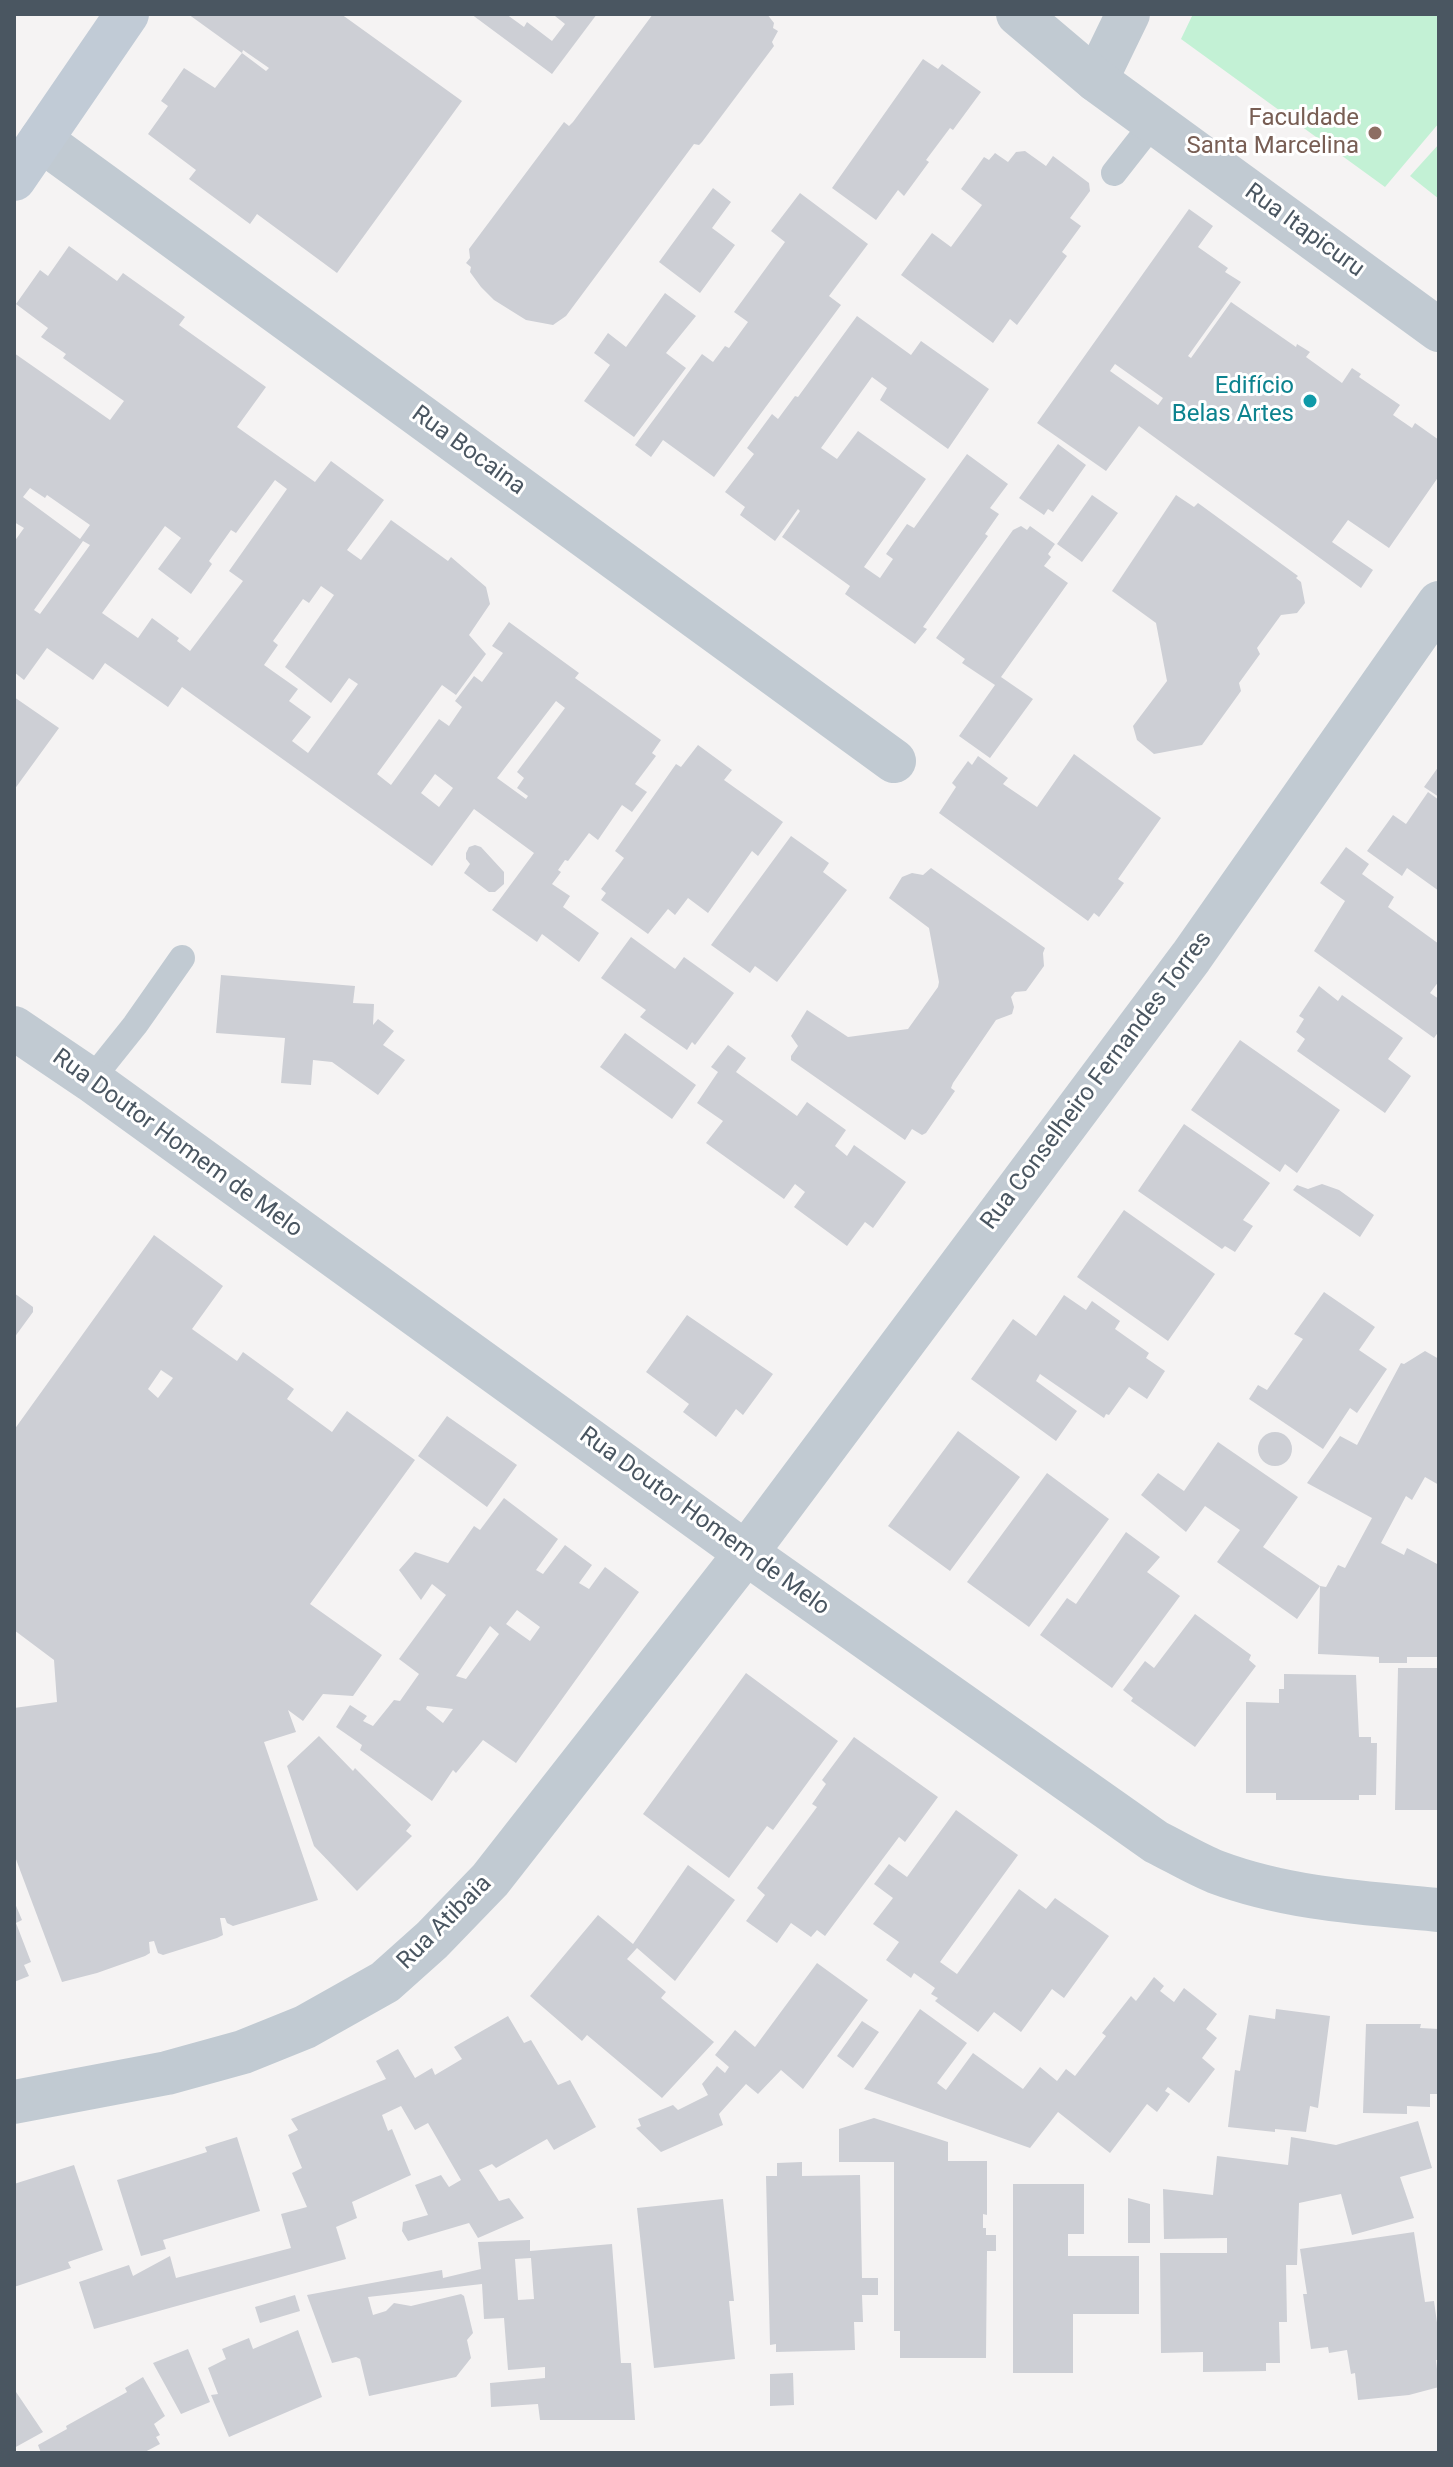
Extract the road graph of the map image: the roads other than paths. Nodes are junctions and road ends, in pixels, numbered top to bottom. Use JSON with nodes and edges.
{"nodes":[{"id":1,"x":127,"y":14,"type":"edge"},
{"id":2,"x":1018,"y":14,"type":"edge"},
{"id":3,"x":1128,"y":14,"type":"edge"},
{"id":4,"x":1096,"y":80,"type":"junction"},
{"id":5,"x":1154,"y":122,"type":"junction"},
{"id":6,"x":41,"y":140,"type":"junction"},
{"id":7,"x":1114,"y":173,"type":"dead end"},
{"id":8,"x":14,"y":179,"type":"edge"},
{"id":9,"x":1439,"y":330,"type":"edge"},
{"id":10,"x":1439,"y":603,"type":"edge"},
{"id":11,"x":894,"y":761,"type":"dead end"},
{"id":12,"x":182,"y":958,"type":"dead end"},
{"id":13,"x":14,"y":1028,"type":"edge"},
{"id":14,"x":91,"y":1080,"type":"junction"},
{"id":15,"x":746,"y":1553,"type":"junction"},
{"id":16,"x":1439,"y":1910,"type":"edge"},
{"id":17,"x":14,"y":2102,"type":"edge"}],
"edges":[{"from":1,"to":6,"type":"main road"},
{"from":2,"to":4,"type":"street","name":"Rua Itapicuru"},
{"from":3,"to":4,"type":"street"},
{"from":4,"to":5,"type":"street","name":"Rua Itapicuru"},
{"from":5,"to":7,"type":"lane"},
{"from":5,"to":9,"type":"street","name":"Rua Itapicuru"},
{"from":6,"to":8,"type":"main road"},
{"from":6,"to":11,"type":"street","name":"Rua Bocaina"},
{"from":10,"to":15,"type":"street","name":"Rua Conselheiro Fernandes Torres"},
{"from":12,"to":14,"type":"lane"},
{"from":13,"to":14,"type":"street","name":"Rua Doutor Homem de Melo"},
{"from":14,"to":15,"type":"street","name":"Rua Doutor Homem de Melo"},
{"from":15,"to":16,"type":"street","name":"Rua Doutor Homem de Melo"},
{"from":15,"to":17,"type":"street","name":"Rua Atibaia"}]}
